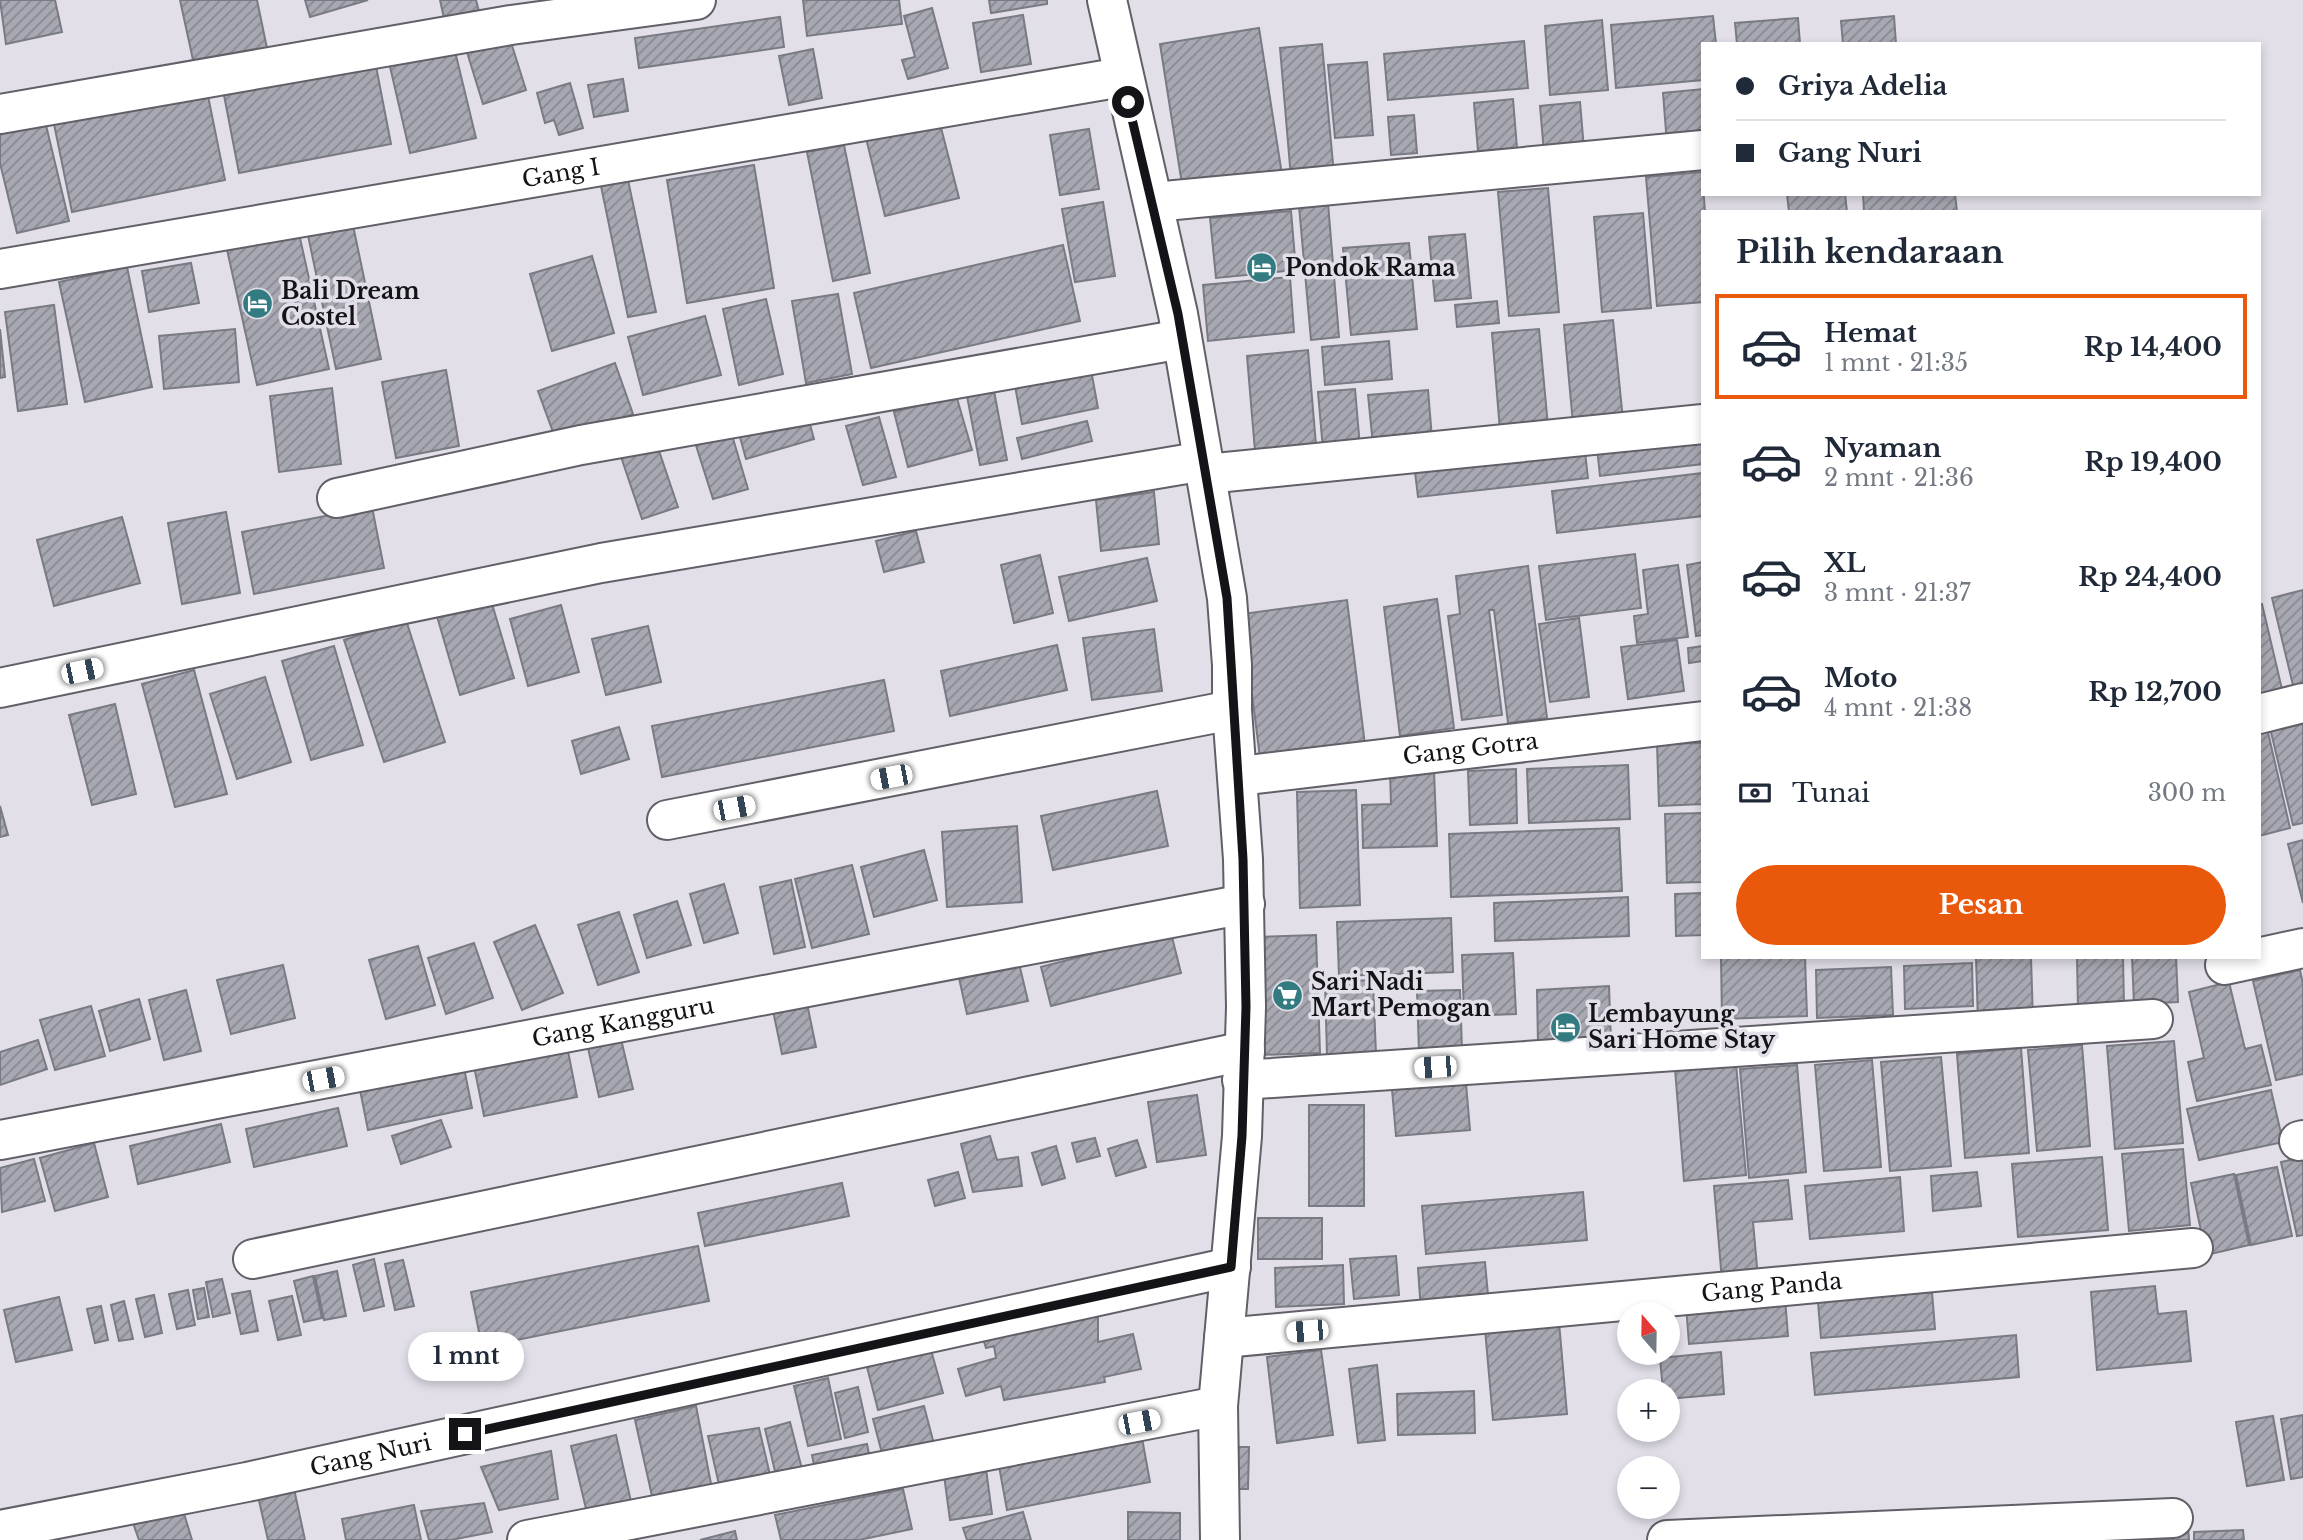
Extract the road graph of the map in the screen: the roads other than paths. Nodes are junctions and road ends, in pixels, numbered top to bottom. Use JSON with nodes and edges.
{"nodes":[{"id":1,"x":696,"y":0,"type":"edge"},
{"id":2,"x":1107,"y":0,"type":"edge"},
{"id":3,"x":1122,"y":77,"type":"junction"},
{"id":4,"x":0,"y":114,"type":"edge"},
{"id":5,"x":1701,"y":150,"type":"edge"},
{"id":6,"x":1154,"y":202,"type":"junction"},
{"id":7,"x":0,"y":269,"type":"edge"},
{"id":8,"x":1182,"y":338,"type":"junction"},
{"id":9,"x":1701,"y":424,"type":"edge"},
{"id":10,"x":1205,"y":467,"type":"junction"},
{"id":11,"x":337,"y":498,"type":"dead end"},
{"id":12,"x":0,"y":688,"type":"edge"},
{"id":13,"x":2303,"y":702,"type":"edge"},
{"id":14,"x":1232,"y":710,"type":"junction"},
{"id":15,"x":2261,"y":713,"type":"edge"},
{"id":16,"x":1701,"y":721,"type":"edge"},
{"id":17,"x":1239,"y":776,"type":"junction"},
{"id":18,"x":667,"y":820,"type":"dead end"},
{"id":19,"x":1245,"y":904,"type":"junction"},
{"id":20,"x":2303,"y":948,"type":"edge"},
{"id":21,"x":2261,"y":957,"type":"edge"},
{"id":22,"x":2253,"y":959,"type":"edge"},
{"id":23,"x":2225,"y":965,"type":"dead end"},
{"id":24,"x":2153,"y":1019,"type":"dead end"},
{"id":25,"x":1243,"y":1066,"type":"junction"},
{"id":26,"x":0,"y":1140,"type":"edge"},
{"id":27,"x":2193,"y":1248,"type":"dead end"},
{"id":28,"x":253,"y":1259,"type":"dead end"},
{"id":29,"x":1231,"y":1267,"type":"junction"},
{"id":30,"x":1224,"y":1338,"type":"junction"},
{"id":31,"x":1218,"y":1406,"type":"junction"},
{"id":32,"x":2173,"y":1518,"type":"dead end"},
{"id":33,"x":0,"y":1531,"type":"edge"},
{"id":34,"x":527,"y":1540,"type":"edge"},
{"id":35,"x":1220,"y":1540,"type":"edge"},
{"id":36,"x":1667,"y":1540,"type":"edge"}],
"edges":[{"from":1,"to":4,"type":"street"},
{"from":2,"to":3,"type":"street"},
{"from":3,"to":6,"type":"street"},
{"from":3,"to":7,"type":"street","name":"Gang I"},
{"from":5,"to":6,"type":"street"},
{"from":6,"to":8,"type":"street"},
{"from":8,"to":10,"type":"street"},
{"from":8,"to":11,"type":"street"},
{"from":9,"to":10,"type":"street"},
{"from":10,"to":12,"type":"street"},
{"from":10,"to":14,"type":"street"},
{"from":13,"to":15,"type":"street"},
{"from":14,"to":17,"type":"street"},
{"from":14,"to":18,"type":"street"},
{"from":16,"to":17,"type":"street","name":"Gang Gotra"},
{"from":17,"to":19,"type":"street"},
{"from":19,"to":25,"type":"street"},
{"from":19,"to":26,"type":"street","name":"Gang Kangguru"},
{"from":20,"to":21,"type":"street"},
{"from":22,"to":23,"type":"street"},
{"from":24,"to":25,"type":"street"},
{"from":25,"to":28,"type":"street"},
{"from":25,"to":29,"type":"street"},
{"from":27,"to":30,"type":"street","name":"Gang Panda"},
{"from":29,"to":30,"type":"street"},
{"from":29,"to":33,"type":"street","name":"Gang Nuri"},
{"from":30,"to":31,"type":"street"},
{"from":31,"to":34,"type":"street"},
{"from":31,"to":35,"type":"street"},
{"from":32,"to":36,"type":"street"}]}
